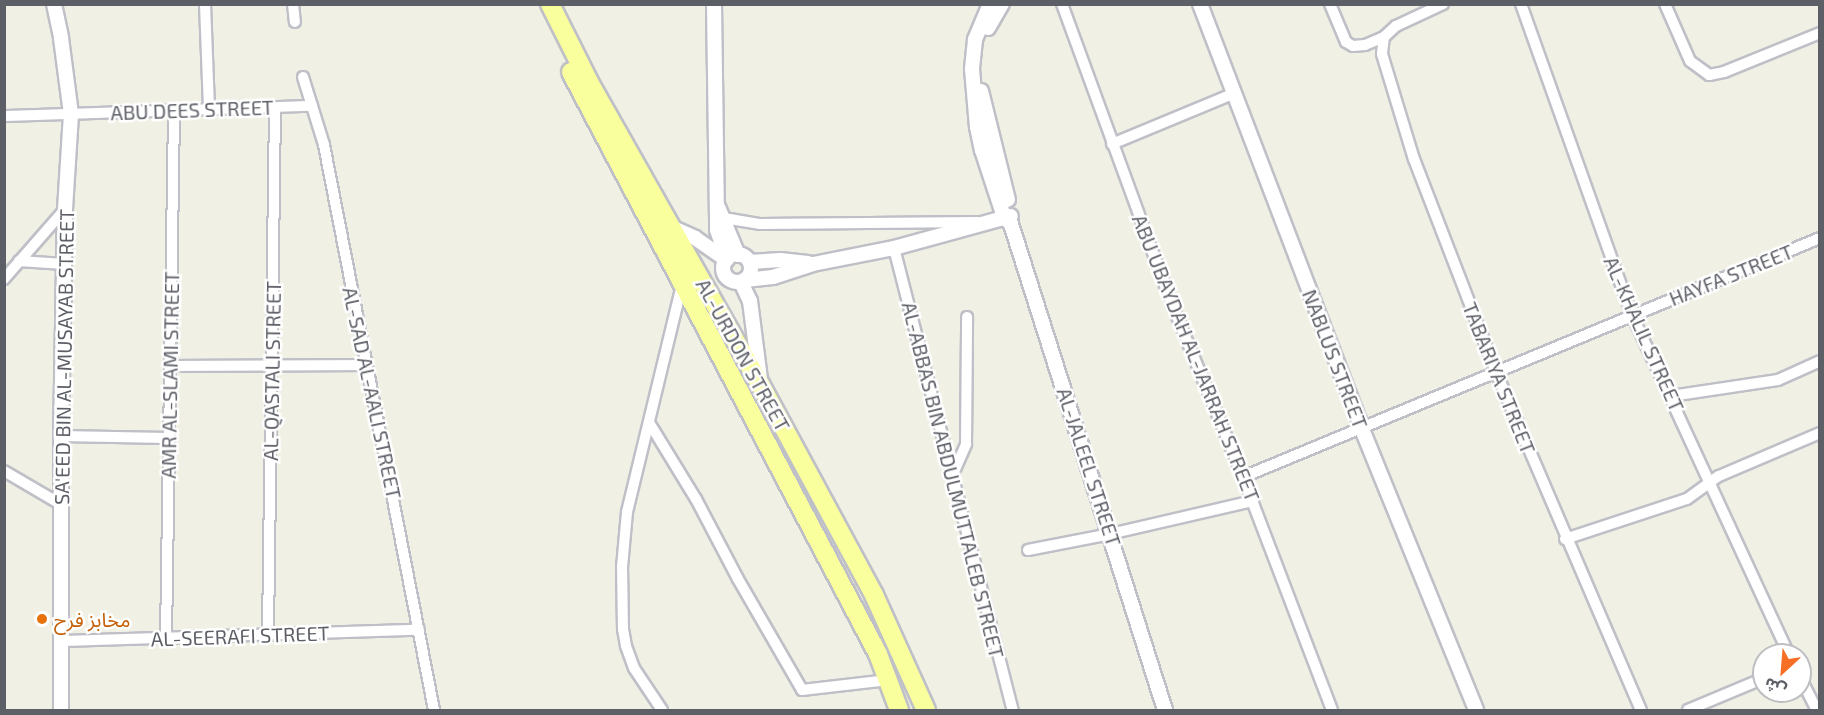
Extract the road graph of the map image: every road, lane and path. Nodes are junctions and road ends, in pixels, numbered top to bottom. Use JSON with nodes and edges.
{"nodes":[{"id":1,"x":54,"y":4,"type":"edge"},
{"id":2,"x":205,"y":4,"type":"edge"},
{"id":3,"x":293,"y":4,"type":"edge"},
{"id":4,"x":540,"y":4,"type":"edge"},
{"id":5,"x":550,"y":4,"type":"edge"},
{"id":6,"x":714,"y":4,"type":"edge"},
{"id":7,"x":990,"y":4,"type":"edge"},
{"id":8,"x":1002,"y":4,"type":"edge"},
{"id":9,"x":1062,"y":4,"type":"edge"},
{"id":10,"x":1200,"y":4,"type":"edge"},
{"id":11,"x":1330,"y":4,"type":"edge"},
{"id":12,"x":1443,"y":4,"type":"edge"},
{"id":13,"x":1521,"y":4,"type":"edge"},
{"id":14,"x":1665,"y":4,"type":"edge"},
{"id":15,"x":295,"y":22,"type":"dead end"},
{"id":16,"x":1820,"y":33,"type":"edge"},
{"id":17,"x":1384,"y":37,"type":"junction"},
{"id":18,"x":303,"y":77,"type":"dead end"},
{"id":19,"x":1233,"y":94,"type":"junction"},
{"id":20,"x":312,"y":106,"type":"junction"},
{"id":21,"x":275,"y":108,"type":"junction"},
{"id":22,"x":209,"y":109,"type":"junction"},
{"id":23,"x":174,"y":110,"type":"junction"},
{"id":24,"x":71,"y":114,"type":"junction"},
{"id":25,"x":4,"y":117,"type":"edge"},
{"id":26,"x":1112,"y":144,"type":"junction"},
{"id":27,"x":65,"y":209,"type":"junction"},
{"id":28,"x":720,"y":214,"type":"junction"},
{"id":29,"x":1009,"y":219,"type":"junction"},
{"id":30,"x":990,"y":222,"type":"junction"},
{"id":31,"x":673,"y":228,"type":"junction"},
{"id":32,"x":1819,"y":240,"type":"edge"},
{"id":33,"x":894,"y":248,"type":"junction"},
{"id":34,"x":735,"y":259,"type":"junction"},
{"id":35,"x":19,"y":261,"type":"junction"},
{"id":36,"x":64,"y":264,"type":"junction"},
{"id":37,"x":813,"y":264,"type":"junction"},
{"id":38,"x":4,"y":279,"type":"edge"},
{"id":39,"x":743,"y":281,"type":"junction"},
{"id":40,"x":682,"y":284,"type":"junction"},
{"id":41,"x":1632,"y":315,"type":"junction"},
{"id":42,"x":967,"y":317,"type":"dead end"},
{"id":43,"x":1820,"y":361,"type":"edge"},
{"id":44,"x":273,"y":365,"type":"junction"},
{"id":45,"x":366,"y":365,"type":"junction"},
{"id":46,"x":172,"y":366,"type":"junction"},
{"id":47,"x":1496,"y":372,"type":"junction"},
{"id":48,"x":760,"y":384,"type":"junction"},
{"id":49,"x":1671,"y":396,"type":"junction"},
{"id":50,"x":650,"y":424,"type":"junction"},
{"id":51,"x":1362,"y":429,"type":"junction"},
{"id":52,"x":1820,"y":433,"type":"edge"},
{"id":53,"x":61,"y":436,"type":"junction"},
{"id":54,"x":167,"y":438,"type":"junction"},
{"id":55,"x":4,"y":471,"type":"edge"},
{"id":56,"x":952,"y":476,"type":"junction"},
{"id":57,"x":1243,"y":477,"type":"junction"},
{"id":58,"x":1711,"y":482,"type":"junction"},
{"id":59,"x":1253,"y":501,"type":"junction"},
{"id":60,"x":62,"y":505,"type":"junction"},
{"id":61,"x":1110,"y":534,"type":"junction"},
{"id":62,"x":1565,"y":538,"type":"junction"},
{"id":63,"x":1028,"y":550,"type":"dead end"},
{"id":64,"x":419,"y":630,"type":"junction"},
{"id":65,"x":268,"y":634,"type":"junction"},
{"id":66,"x":166,"y":639,"type":"junction"},
{"id":67,"x":61,"y":641,"type":"junction"},
{"id":68,"x":1784,"y":643,"type":"edge"},
{"id":69,"x":888,"y":680,"type":"junction"},
{"id":70,"x":1752,"y":683,"type":"edge"},
{"id":71,"x":61,"y":711,"type":"edge"},
{"id":72,"x":434,"y":711,"type":"edge"},
{"id":73,"x":662,"y":711,"type":"edge"},
{"id":74,"x":899,"y":711,"type":"edge"},
{"id":75,"x":926,"y":711,"type":"edge"},
{"id":76,"x":1013,"y":711,"type":"edge"},
{"id":77,"x":1165,"y":711,"type":"edge"},
{"id":78,"x":1332,"y":711,"type":"edge"},
{"id":79,"x":1476,"y":711,"type":"edge"},
{"id":80,"x":1641,"y":711,"type":"edge"},
{"id":81,"x":1688,"y":711,"type":"edge"}],
"edges":[{"from":1,"to":24,"type":"street","name":"SA'EED BIN AL-MUSAYAB STREET"},
{"from":2,"to":22,"type":"street"},
{"from":3,"to":15,"type":"street"},
{"from":4,"to":40,"type":"highway","name":"AL-URDON STREET"},
{"from":5,"to":31,"type":"highway","name":"AL-URDON STREET"},
{"from":6,"to":28,"type":"street"},
{"from":7,"to":29,"type":"street","name":"AL-JALEEL STREET"},
{"from":8,"to":29,"type":"street","name":"AL-JALEEL STREET"},
{"from":9,"to":26,"type":"street","name":"ABU UBAYDAH AL-JARRAH STREET"},
{"from":10,"to":19,"type":"street","name":"NABLUS STREET"},
{"from":11,"to":17,"type":"street"},
{"from":12,"to":17,"type":"street"},
{"from":13,"to":41,"type":"street","name":"AL-KHALIL STREET"},
{"from":14,"to":16,"type":"street"},
{"from":17,"to":47,"type":"street","name":"TABARIYA STREET"},
{"from":18,"to":20,"type":"street","name":"AL-SAD AL-AALI STREET"},
{"from":19,"to":26,"type":"street"},
{"from":19,"to":51,"type":"street","name":"NABLUS STREET"},
{"from":20,"to":21,"type":"street","name":"ABU DEES STREET"},
{"from":20,"to":45,"type":"street","name":"AL-SAD AL-AALI STREET"},
{"from":21,"to":22,"type":"street","name":"ABU DEES STREET"},
{"from":21,"to":44,"type":"street","name":"AL-QASTALI STREET"},
{"from":22,"to":23,"type":"street","name":"ABU DEES STREET"},
{"from":23,"to":24,"type":"street","name":"ABU DEES STREET"},
{"from":23,"to":46,"type":"street","name":"AMR AL-SLAMI STREET"},
{"from":24,"to":25,"type":"street","name":"ABU DEES STREET"},
{"from":24,"to":27,"type":"street","name":"SA'EED BIN AL-MUSAYAB STREET"},
{"from":26,"to":57,"type":"street","name":"ABU UBAYDAH AL-JARRAH STREET"},
{"from":27,"to":35,"type":"street"},
{"from":27,"to":36,"type":"street","name":"SA'EED BIN AL-MUSAYAB STREET"},
{"from":28,"to":30,"type":"street"},
{"from":28,"to":34,"type":"street"},
{"from":29,"to":30,"type":"street"},
{"from":29,"to":61,"type":"street","name":"AL-JALEEL STREET"},
{"from":30,"to":33,"type":"street"},
{"from":31,"to":34,"type":"street"},
{"from":31,"to":48,"type":"highway","name":"AL-URDON STREET"},
{"from":32,"to":41,"type":"street","name":"HAYFA STREET"},
{"from":33,"to":37,"type":"street"},
{"from":33,"to":56,"type":"street","name":"AL-ABBAS BIN ABDULMUTTALEB STREET"},
{"from":34,"to":37,"type":"street"},
{"from":34,"to":39,"type":"street"},
{"from":34,"to":39,"type":"street"},
{"from":35,"to":36,"type":"street"},
{"from":35,"to":38,"type":"street"},
{"from":36,"to":53,"type":"street","name":"SA'EED BIN AL-MUSAYAB STREET"},
{"from":37,"to":39,"type":"street"},
{"from":39,"to":48,"type":"street"},
{"from":40,"to":50,"type":"street"},
{"from":40,"to":69,"type":"highway","name":"AL-URDON STREET"},
{"from":41,"to":47,"type":"street","name":"HAYFA STREET"},
{"from":41,"to":49,"type":"street","name":"AL-KHALIL STREET"},
{"from":42,"to":56,"type":"street"},
{"from":43,"to":49,"type":"street"},
{"from":44,"to":45,"type":"street"},
{"from":44,"to":46,"type":"street"},
{"from":44,"to":65,"type":"street","name":"AL-QASTALI STREET"},
{"from":45,"to":64,"type":"street","name":"AL-SAD AL-AALI STREET"},
{"from":46,"to":54,"type":"street","name":"AMR AL-SLAMI STREET"},
{"from":47,"to":51,"type":"street","name":"HAYFA STREET"},
{"from":47,"to":62,"type":"street","name":"TABARIYA STREET"},
{"from":48,"to":75,"type":"highway","name":"AL-URDON STREET"},
{"from":49,"to":58,"type":"street","name":"AL-KHALIL STREET"},
{"from":50,"to":69,"type":"street"},
{"from":50,"to":73,"type":"street"},
{"from":51,"to":57,"type":"street","name":"HAYFA STREET"},
{"from":51,"to":79,"type":"street","name":"NABLUS STREET"},
{"from":52,"to":58,"type":"street"},
{"from":53,"to":54,"type":"street"},
{"from":53,"to":60,"type":"street","name":"SA'EED BIN AL-MUSAYAB STREET"},
{"from":54,"to":66,"type":"street","name":"AMR AL-SLAMI STREET"},
{"from":55,"to":60,"type":"street"},
{"from":56,"to":76,"type":"street","name":"AL-ABBAS BIN ABDULMUTTALEB STREET"},
{"from":57,"to":59,"type":"street","name":"ABU UBAYDAH AL-JARRAH STREET"},
{"from":58,"to":62,"type":"street"},
{"from":58,"to":68,"type":"street","name":"AL-KHALIL STREET"},
{"from":59,"to":61,"type":"street"},
{"from":59,"to":78,"type":"street","name":"ABU UBAYDAH AL-JARRAH STREET"},
{"from":60,"to":67,"type":"street","name":"SA'EED BIN AL-MUSAYAB STREET"},
{"from":61,"to":63,"type":"street"},
{"from":61,"to":77,"type":"street","name":"AL-JALEEL STREET"},
{"from":62,"to":80,"type":"street","name":"TABARIYA STREET"},
{"from":64,"to":65,"type":"street","name":"AL-SEERAFI STREET"},
{"from":64,"to":72,"type":"street","name":"AL-SAD AL-AALI STREET"},
{"from":65,"to":66,"type":"street","name":"AL-SEERAFI STREET"},
{"from":66,"to":67,"type":"street","name":"AL-SEERAFI STREET"},
{"from":67,"to":71,"type":"street","name":"SA'EED BIN AL-MUSAYAB STREET"},
{"from":69,"to":74,"type":"highway","name":"AL-URDON STREET"},
{"from":70,"to":81,"type":"street"}]}
